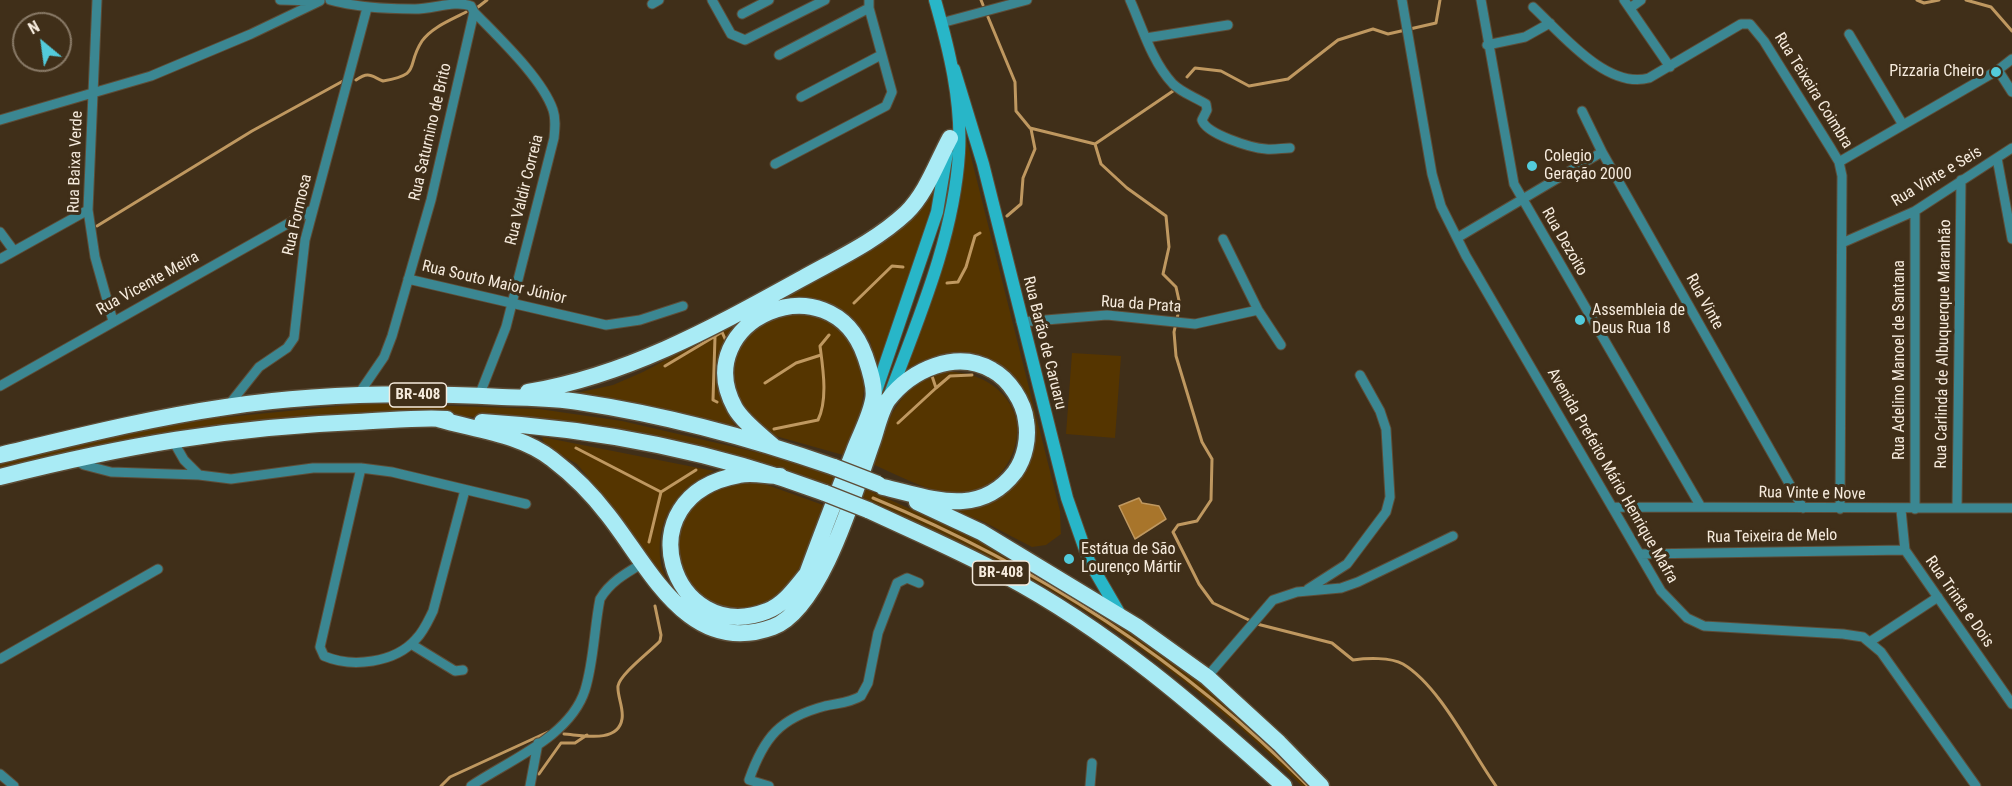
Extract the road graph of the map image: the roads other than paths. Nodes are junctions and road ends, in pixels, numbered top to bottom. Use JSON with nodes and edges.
{"nodes":[{"id":1,"x":97,"y":0,"type":"edge"},
{"id":2,"x":279,"y":0,"type":"edge"},
{"id":3,"x":321,"y":0,"type":"edge"},
{"id":4,"x":330,"y":0,"type":"edge"},
{"id":5,"x":712,"y":0,"type":"edge"},
{"id":6,"x":770,"y":0,"type":"edge"},
{"id":7,"x":825,"y":0,"type":"edge"},
{"id":8,"x":935,"y":0,"type":"edge"},
{"id":9,"x":1027,"y":0,"type":"edge"},
{"id":10,"x":1130,"y":0,"type":"edge"},
{"id":11,"x":1402,"y":0,"type":"edge"},
{"id":12,"x":1481,"y":0,"type":"edge"},
{"id":13,"x":1641,"y":0,"type":"edge"},
{"id":14,"x":869,"y":4,"type":"edge"},
{"id":15,"x":1627,"y":4,"type":"edge"},
{"id":16,"x":1533,"y":7,"type":"dead end"},
{"id":17,"x":367,"y":8,"type":"junction"},
{"id":18,"x":474,"y":12,"type":"junction"},
{"id":19,"x":742,"y":14,"type":"dead end"},
{"id":20,"x":284,"y":19,"type":"junction"},
{"id":21,"x":941,"y":23,"type":"junction"},
{"id":22,"x":1550,"y":23,"type":"junction"},
{"id":23,"x":1228,"y":25,"type":"dead end"},
{"id":24,"x":1849,"y":34,"type":"dead end"},
{"id":25,"x":1146,"y":38,"type":"junction"},
{"id":26,"x":1487,"y":45,"type":"junction"},
{"id":27,"x":949,"y":50,"type":"junction"},
{"id":28,"x":779,"y":55,"type":"dead end"},
{"id":29,"x":881,"y":55,"type":"junction"},
{"id":30,"x":2012,"y":59,"type":"edge"},
{"id":31,"x":1670,"y":67,"type":"junction"},
{"id":32,"x":954,"y":69,"type":"junction"},
{"id":33,"x":1998,"y":70,"type":"junction"},
{"id":34,"x":93,"y":91,"type":"junction"},
{"id":35,"x":2012,"y":92,"type":"edge"},
{"id":36,"x":801,"y":97,"type":"dead end"},
{"id":37,"x":1582,"y":111,"type":"dead end"},
{"id":38,"x":0,"y":120,"type":"edge"},
{"id":39,"x":1903,"y":125,"type":"junction"},
{"id":40,"x":950,"y":138,"type":"junction"},
{"id":41,"x":1290,"y":148,"type":"dead end"},
{"id":42,"x":2012,"y":148,"type":"edge"},
{"id":43,"x":1602,"y":152,"type":"junction"},
{"id":44,"x":1997,"y":158,"type":"junction"},
{"id":45,"x":1839,"y":162,"type":"junction"},
{"id":46,"x":775,"y":164,"type":"dead end"},
{"id":47,"x":1961,"y":180,"type":"junction"},
{"id":48,"x":1521,"y":198,"type":"junction"},
{"id":49,"x":88,"y":210,"type":"junction"},
{"id":50,"x":312,"y":210,"type":"junction"},
{"id":51,"x":1915,"y":211,"type":"junction"},
{"id":52,"x":0,"y":232,"type":"edge"},
{"id":53,"x":1457,"y":238,"type":"junction"},
{"id":54,"x":1223,"y":239,"type":"dead end"},
{"id":55,"x":2012,"y":239,"type":"edge"},
{"id":56,"x":1842,"y":243,"type":"junction"},
{"id":57,"x":14,"y":251,"type":"junction"},
{"id":58,"x":0,"y":259,"type":"edge"},
{"id":59,"x":408,"y":279,"type":"junction"},
{"id":60,"x":511,"y":303,"type":"junction"},
{"id":61,"x":682,"y":306,"type":"dead end"},
{"id":62,"x":1258,"y":310,"type":"junction"},
{"id":63,"x":113,"y":321,"type":"junction"},
{"id":64,"x":1021,"y":322,"type":"junction"},
{"id":65,"x":1281,"y":345,"type":"dead end"},
{"id":66,"x":1360,"y":375,"type":"dead end"},
{"id":67,"x":0,"y":386,"type":"edge"},
{"id":68,"x":358,"y":395,"type":"junction"},
{"id":69,"x":479,"y":396,"type":"junction"},
{"id":70,"x":499,"y":397,"type":"junction"},
{"id":71,"x":880,"y":400,"type":"junction"},
{"id":72,"x":228,"y":406,"type":"junction"},
{"id":73,"x":438,"y":419,"type":"junction"},
{"id":74,"x":172,"y":438,"type":"junction"},
{"id":75,"x":773,"y":446,"type":"junction"},
{"id":76,"x":0,"y":455,"type":"edge"},
{"id":77,"x":72,"y":459,"type":"junction"},
{"id":78,"x":361,"y":468,"type":"junction"},
{"id":79,"x":199,"y":475,"type":"junction"},
{"id":80,"x":780,"y":476,"type":"junction"},
{"id":81,"x":0,"y":477,"type":"edge"},
{"id":82,"x":880,"y":485,"type":"junction"},
{"id":83,"x":465,"y":490,"type":"junction"},
{"id":84,"x":526,"y":504,"type":"dead end"},
{"id":85,"x":1612,"y":507,"type":"junction"},
{"id":86,"x":1701,"y":507,"type":"junction"},
{"id":87,"x":1803,"y":508,"type":"junction"},
{"id":88,"x":1957,"y":508,"type":"junction"},
{"id":89,"x":2012,"y":508,"type":"edge"},
{"id":90,"x":1840,"y":509,"type":"junction"},
{"id":91,"x":1915,"y":509,"type":"junction"},
{"id":92,"x":1901,"y":510,"type":"junction"},
{"id":93,"x":1453,"y":536,"type":"dead end"},
{"id":94,"x":1905,"y":550,"type":"junction"},
{"id":95,"x":1640,"y":554,"type":"junction"},
{"id":96,"x":643,"y":563,"type":"junction"},
{"id":97,"x":158,"y":569,"type":"dead end"},
{"id":98,"x":919,"y":583,"type":"dead end"},
{"id":99,"x":1303,"y":592,"type":"junction"},
{"id":100,"x":1938,"y":597,"type":"junction"},
{"id":101,"x":1122,"y":617,"type":"junction"},
{"id":102,"x":1871,"y":641,"type":"junction"},
{"id":103,"x":411,"y":644,"type":"junction"},
{"id":104,"x":0,"y":659,"type":"edge"},
{"id":105,"x":464,"y":670,"type":"dead end"},
{"id":106,"x":1207,"y":677,"type":"junction"},
{"id":107,"x":2012,"y":704,"type":"edge"},
{"id":108,"x":538,"y":743,"type":"junction"},
{"id":109,"x":1092,"y":763,"type":"dead end"},
{"id":110,"x":0,"y":774,"type":"edge"},
{"id":111,"x":14,"y":786,"type":"edge"},
{"id":112,"x":471,"y":786,"type":"edge"},
{"id":113,"x":530,"y":786,"type":"edge"},
{"id":114,"x":769,"y":786,"type":"edge"},
{"id":115,"x":1090,"y":786,"type":"edge"},
{"id":116,"x":1284,"y":786,"type":"edge"},
{"id":117,"x":1321,"y":786,"type":"edge"},
{"id":118,"x":1976,"y":786,"type":"edge"}],
"edges":[{"from":1,"to":34,"type":"street","name":"Rua Baixa Verde"},
{"from":2,"to":3,"type":"street"},
{"from":2,"to":20,"type":"street"},
{"from":3,"to":20,"type":"street"},
{"from":4,"to":17,"type":"street"},
{"from":5,"to":7,"type":"street"},
{"from":6,"to":19,"type":"street"},
{"from":8,"to":21,"type":"street","name":"Rua Barão de Caruaru"},
{"from":9,"to":21,"type":"street"},
{"from":10,"to":25,"type":"street"},
{"from":11,"to":53,"type":"street","name":"Avenida Prefeito Mário Henrique Mafra"},
{"from":12,"to":26,"type":"street","name":"Rua Dezoito"},
{"from":13,"to":15,"type":"street"},
{"from":14,"to":28,"type":"street"},
{"from":14,"to":29,"type":"street"},
{"from":15,"to":31,"type":"street"},
{"from":16,"to":22,"type":"street","name":"Rua Teixeira Coimbra"},
{"from":17,"to":18,"type":"street"},
{"from":17,"to":50,"type":"street","name":"Rua Formosa"},
{"from":18,"to":59,"type":"street","name":"Rua Saturnino de Brito"},
{"from":18,"to":60,"type":"street","name":"Rua Valdir Correia"},
{"from":20,"to":34,"type":"street"},
{"from":21,"to":27,"type":"street","name":"Rua Barão de Caruaru"},
{"from":22,"to":26,"type":"street"},
{"from":22,"to":31,"type":"street","name":"Rua Teixeira Coimbra"},
{"from":23,"to":25,"type":"street"},
{"from":24,"to":39,"type":"street"},
{"from":25,"to":41,"type":"street"},
{"from":26,"to":48,"type":"street","name":"Rua Dezoito"},
{"from":27,"to":32,"type":"street","name":"Rua Barão de Caruaru"},
{"from":27,"to":40,"type":"street"},
{"from":29,"to":36,"type":"street"},
{"from":29,"to":46,"type":"street"},
{"from":30,"to":33,"type":"street"},
{"from":31,"to":45,"type":"street","name":"Rua Teixeira Coimbra"},
{"from":32,"to":64,"type":"street","name":"Rua Barão de Caruaru","number":"BR-408"},
{"from":32,"to":71,"type":"street","name":"Rua Barão de Caruaru"},
{"from":33,"to":35,"type":"street"},
{"from":33,"to":39,"type":"street"},
{"from":34,"to":38,"type":"street"},
{"from":34,"to":49,"type":"street","name":"Rua Baixa Verde"},
{"from":37,"to":43,"type":"street","name":"Rua Vinte"},
{"from":39,"to":45,"type":"street"},
{"from":40,"to":70,"type":"highway"},
{"from":40,"to":71,"type":"street"},
{"from":42,"to":44,"type":"street","name":"Rua Vinte e Seis"},
{"from":43,"to":48,"type":"street"},
{"from":43,"to":87,"type":"street","name":"Rua Vinte"},
{"from":44,"to":47,"type":"street","name":"Rua Vinte e Seis"},
{"from":44,"to":55,"type":"street"},
{"from":45,"to":56,"type":"street","name":"Rua Teixeira Coimbra"},
{"from":47,"to":51,"type":"street","name":"Rua Vinte e Seis"},
{"from":47,"to":88,"type":"street","name":"Rua Carlinda de Albuquerque Maranhão"},
{"from":48,"to":53,"type":"street"},
{"from":48,"to":86,"type":"street","name":"Rua Dezoito"},
{"from":49,"to":57,"type":"street"},
{"from":49,"to":63,"type":"street","name":"Rua Baixa Verde"},
{"from":50,"to":63,"type":"street","name":"Rua Vicente Meira"},
{"from":50,"to":72,"type":"street","name":"Rua Formosa"},
{"from":51,"to":56,"type":"street","name":"Rua Vinte e Seis"},
{"from":51,"to":91,"type":"street","name":"Rua Adelino Manoel de Santana"},
{"from":52,"to":57,"type":"street"},
{"from":53,"to":85,"type":"street","name":"Avenida Prefeito Mário Henrique Mafra"},
{"from":54,"to":62,"type":"street"},
{"from":56,"to":90,"type":"street","name":"Rua Teixeira Coimbra"},
{"from":57,"to":58,"type":"street"},
{"from":59,"to":60,"type":"street","name":"Rua Souto Maior Júnior"},
{"from":59,"to":68,"type":"street","name":"Rua Saturnino de Brito"},
{"from":60,"to":61,"type":"street","name":"Rua Souto Maior Júnior"},
{"from":60,"to":69,"type":"street","name":"Rua Valdir Correia"},
{"from":62,"to":64,"type":"street","name":"Rua da Prata"},
{"from":62,"to":65,"type":"street"},
{"from":63,"to":67,"type":"street","name":"Rua Vicente Meira"},
{"from":64,"to":101,"type":"street","name":"Rua Barão de Caruaru","number":"BR-408"},
{"from":66,"to":99,"type":"street"},
{"from":68,"to":69,"type":"highway","number":"BR-408"},
{"from":68,"to":72,"type":"highway","number":"BR-408"},
{"from":69,"to":70,"type":"highway","number":"BR-408"},
{"from":70,"to":75,"type":"highway","number":"BR-408"},
{"from":71,"to":75,"type":"highway"},
{"from":71,"to":80,"type":"highway"},
{"from":71,"to":82,"type":"highway"},
{"from":71,"to":96,"type":"highway"},
{"from":72,"to":76,"type":"highway","number":"BR-408"},
{"from":73,"to":74,"type":"highway","number":"BR-408"},
{"from":73,"to":80,"type":"highway","number":"BR-408"},
{"from":73,"to":96,"type":"highway"},
{"from":74,"to":77,"type":"highway","number":"BR-408"},
{"from":74,"to":79,"type":"street"},
{"from":75,"to":82,"type":"highway","number":"BR-408","bridge":true},
{"from":77,"to":79,"type":"street"},
{"from":77,"to":81,"type":"highway","number":"BR-408"},
{"from":78,"to":79,"type":"street"},
{"from":78,"to":83,"type":"street"},
{"from":78,"to":103,"type":"street"},
{"from":80,"to":116,"type":"highway","number":"BR-408","bridge":true},
{"from":82,"to":101,"type":"highway","number":"BR-408"},
{"from":83,"to":84,"type":"street"},
{"from":83,"to":103,"type":"street"},
{"from":85,"to":86,"type":"street","name":"Rua Vinte e Nove"},
{"from":85,"to":95,"type":"street","name":"Avenida Prefeito Mário Henrique Mafra"},
{"from":86,"to":87,"type":"street","name":"Rua Vinte e Nove"},
{"from":87,"to":90,"type":"street","name":"Rua Vinte e Nove"},
{"from":88,"to":89,"type":"street","name":"Rua Vinte e Nove"},
{"from":88,"to":91,"type":"street","name":"Rua Vinte e Nove"},
{"from":90,"to":92,"type":"street","name":"Rua Vinte e Nove"},
{"from":91,"to":92,"type":"street","name":"Rua Vinte e Nove"},
{"from":92,"to":94,"type":"street","name":"Rua Trinta e Dois"},
{"from":93,"to":99,"type":"street"},
{"from":94,"to":95,"type":"street","name":"Rua Teixeira de Melo"},
{"from":94,"to":100,"type":"street","name":"Rua Trinta e Dois"},
{"from":95,"to":102,"type":"street","name":"Avenida Prefeito Mário Henrique Mafra"},
{"from":96,"to":108,"type":"street"},
{"from":97,"to":104,"type":"street"},
{"from":98,"to":114,"type":"street"},
{"from":99,"to":106,"type":"street"},
{"from":100,"to":102,"type":"street"},
{"from":100,"to":107,"type":"street","name":"Rua Trinta e Dois"},
{"from":101,"to":106,"type":"highway","number":"BR-408"},
{"from":102,"to":118,"type":"street"},
{"from":103,"to":105,"type":"street"},
{"from":106,"to":117,"type":"highway","number":"BR-408"},
{"from":108,"to":112,"type":"street"},
{"from":108,"to":113,"type":"street"},
{"from":109,"to":115,"type":"street"},
{"from":110,"to":111,"type":"street"}]}
